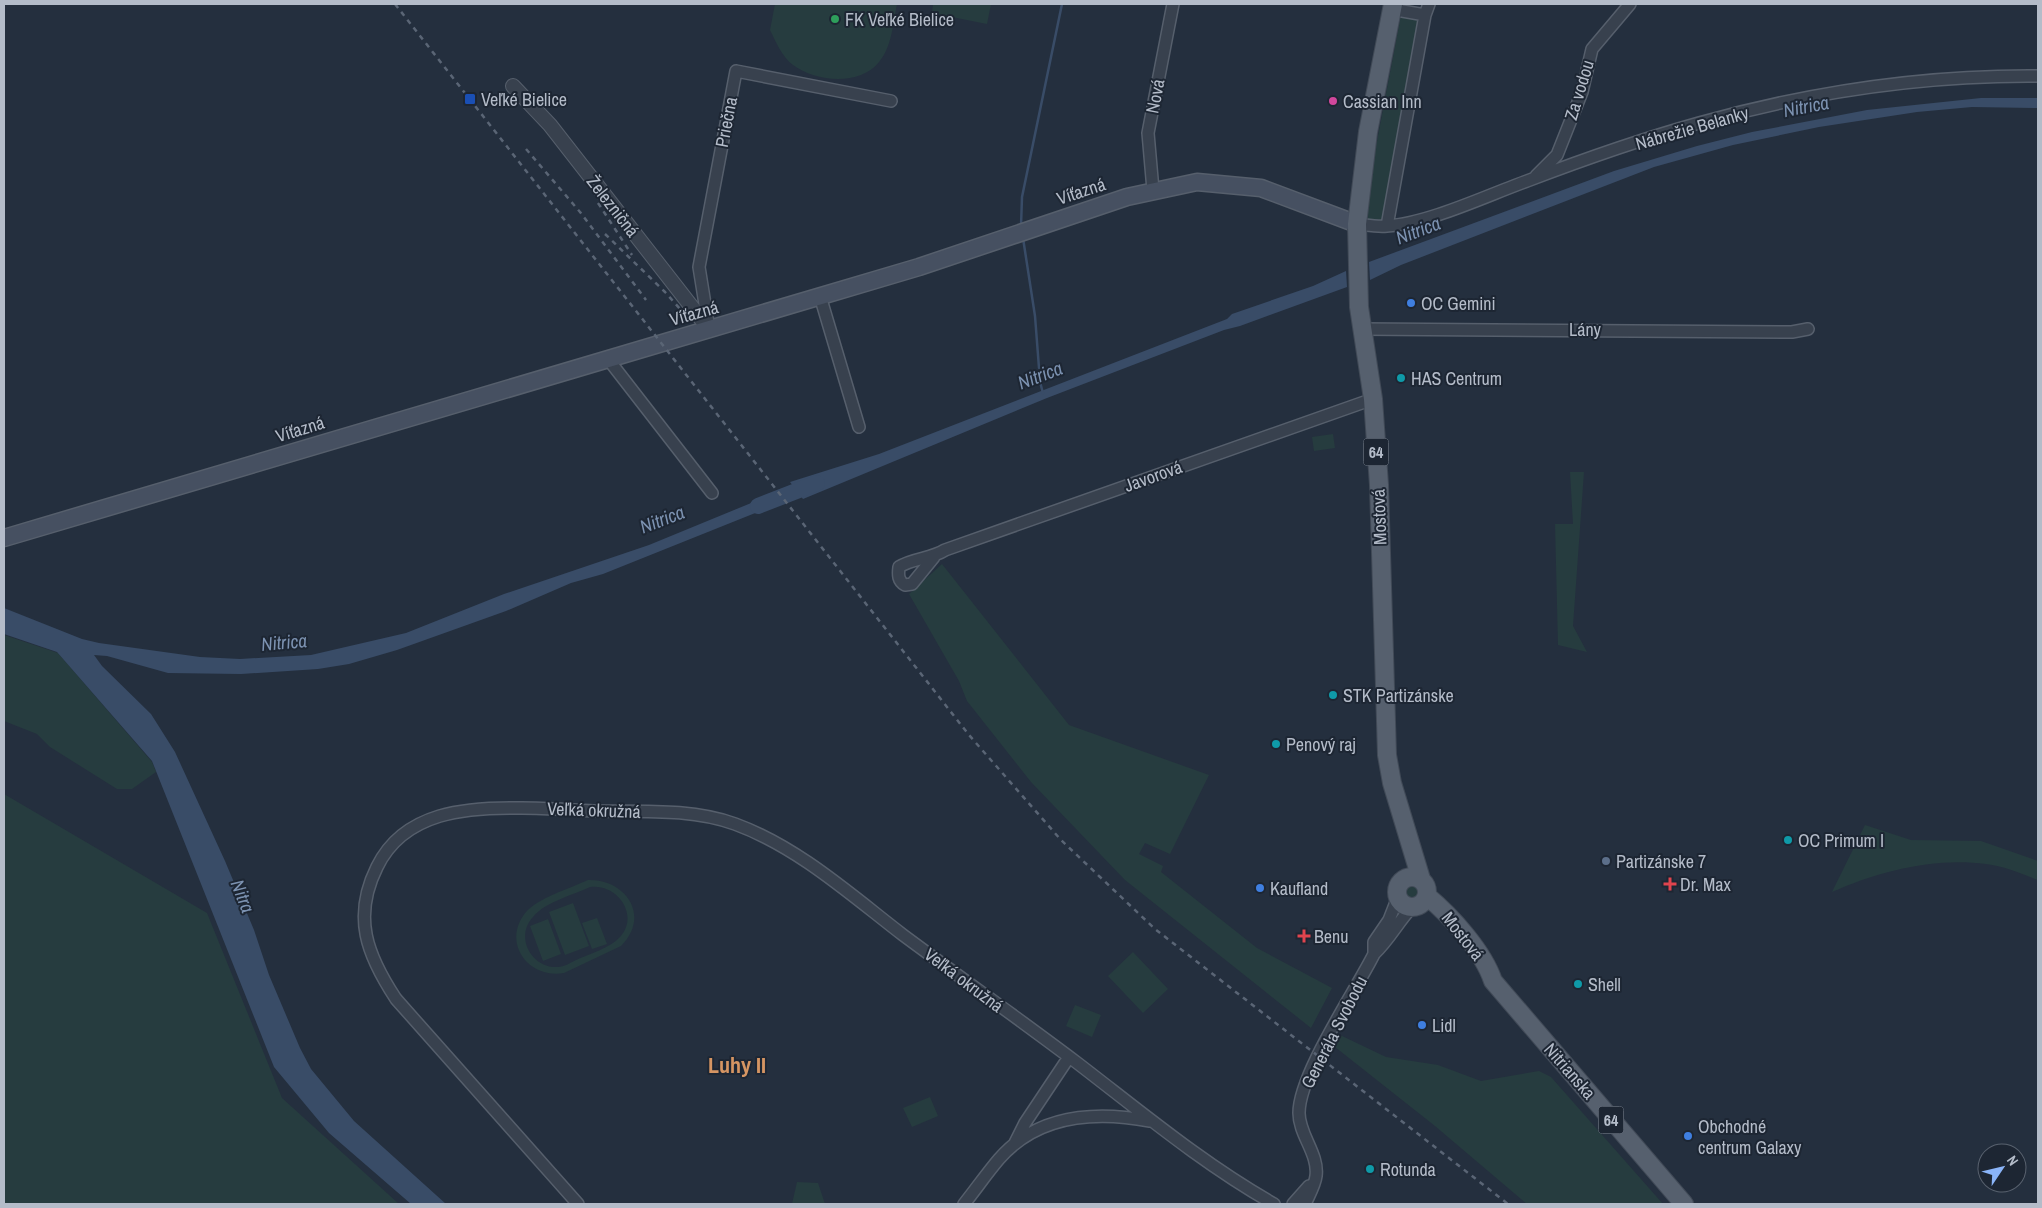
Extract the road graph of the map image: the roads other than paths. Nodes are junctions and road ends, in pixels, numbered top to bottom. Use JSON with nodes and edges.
{"nodes":[{"id":1,"x":1174,"y":4,"type":"edge"},
{"id":2,"x":1429,"y":4,"type":"edge"},
{"id":3,"x":1630,"y":4,"type":"edge"},
{"id":4,"x":1392,"y":7,"type":"edge"},
{"id":5,"x":1425,"y":15,"type":"junction"},
{"id":6,"x":2038,"y":76,"type":"edge"},
{"id":7,"x":513,"y":86,"type":"dead end"},
{"id":8,"x":892,"y":101,"type":"dead end"},
{"id":9,"x":1534,"y":178,"type":"junction"},
{"id":10,"x":1153,"y":190,"type":"junction"},
{"id":11,"x":1357,"y":224,"type":"junction"},
{"id":12,"x":1387,"y":226,"type":"junction"},
{"id":13,"x":820,"y":296,"type":"junction"},
{"id":14,"x":709,"y":329,"type":"junction"},
{"id":15,"x":1362,"y":329,"type":"junction"},
{"id":16,"x":1808,"y":329,"type":"dead end"},
{"id":17,"x":608,"y":360,"type":"junction"},
{"id":18,"x":1373,"y":399,"type":"junction"},
{"id":19,"x":859,"y":427,"type":"dead end"},
{"id":20,"x":712,"y":494,"type":"dead end"},
{"id":21,"x":4,"y":538,"type":"edge"},
{"id":22,"x":934,"y":557,"type":"dead end"},
{"id":23,"x":1414,"y":878,"type":"junction"},
{"id":24,"x":1414,"y":901,"type":"junction"},
{"id":25,"x":1374,"y":954,"type":"junction"},
{"id":26,"x":1514,"y":1007,"type":"joint"},
{"id":27,"x":1069,"y":1058,"type":"junction"},
{"id":28,"x":1152,"y":1122,"type":"junction"},
{"id":29,"x":1014,"y":1144,"type":"junction"},
{"id":30,"x":1316,"y":1174,"type":"junction"},
{"id":31,"x":1246,"y":1189,"type":"junction"},
{"id":32,"x":1256,"y":1202,"type":"edge"},
{"id":33,"x":578,"y":1204,"type":"edge"},
{"id":34,"x":964,"y":1204,"type":"edge"},
{"id":35,"x":1274,"y":1204,"type":"edge"},
{"id":36,"x":1293,"y":1204,"type":"edge"},
{"id":37,"x":1305,"y":1204,"type":"edge"},
{"id":38,"x":1684,"y":1204,"type":"edge"}],
"edges":[{"from":1,"to":10,"type":"street","name":"Nová"},
{"from":2,"to":5,"type":"street"},
{"from":3,"to":9,"type":"street","name":"Za vodou"},
{"from":4,"to":5,"type":"street"},
{"from":4,"to":11,"type":"main road","number":"64"},
{"from":5,"to":12,"type":"street"},
{"from":6,"to":9,"type":"street","name":"Nábrežie Belanky"},
{"from":7,"to":14,"type":"street","name":"Železničná"},
{"from":8,"to":14,"type":"street","name":"Priečna"},
{"from":9,"to":12,"type":"street","name":"Nábrežie Belanky"},
{"from":10,"to":11,"type":"main road","name":"Víťazná"},
{"from":10,"to":13,"type":"main road","name":"Víťazná"},
{"from":11,"to":12,"type":"street","name":"Nábrežie Belanky"},
{"from":11,"to":15,"type":"main road","name":"Mostová","number":"64"},
{"from":13,"to":14,"type":"main road","name":"Víťazná"},
{"from":13,"to":19,"type":"street"},
{"from":14,"to":17,"type":"main road","name":"Víťazná"},
{"from":15,"to":16,"type":"street","name":"Lány"},
{"from":15,"to":18,"type":"main road","name":"Mostová","number":"64"},
{"from":17,"to":20,"type":"street"},
{"from":17,"to":21,"type":"main road","name":"Víťazná"},
{"from":18,"to":22,"type":"street","name":"Javorová"},
{"from":18,"to":23,"type":"main road","name":"Mostová","number":"64"},
{"from":23,"to":24,"type":"main road","number":"64"},
{"from":23,"to":24,"type":"main road"},
{"from":24,"to":25,"type":"street","name":"Generála Svobodu"},
{"from":24,"to":25,"type":"street","name":"Generála Svobodu"},
{"from":24,"to":26,"type":"main road","name":"Mostová","number":"64"},
{"from":25,"to":30,"type":"street","name":"Generála Svobodu"},
{"from":26,"to":38,"type":"main road","name":"Nitrianska","number":"64"},
{"from":27,"to":28,"type":"street","name":"Veľká okružná"},
{"from":27,"to":29,"type":"street"},
{"from":27,"to":33,"type":"street","name":"Veľká okružná"},
{"from":28,"to":29,"type":"street"},
{"from":28,"to":31,"type":"street"},
{"from":29,"to":34,"type":"street"},
{"from":30,"to":36,"type":"street"},
{"from":30,"to":37,"type":"street"},
{"from":31,"to":32,"type":"street"},
{"from":31,"to":35,"type":"street"}]}
